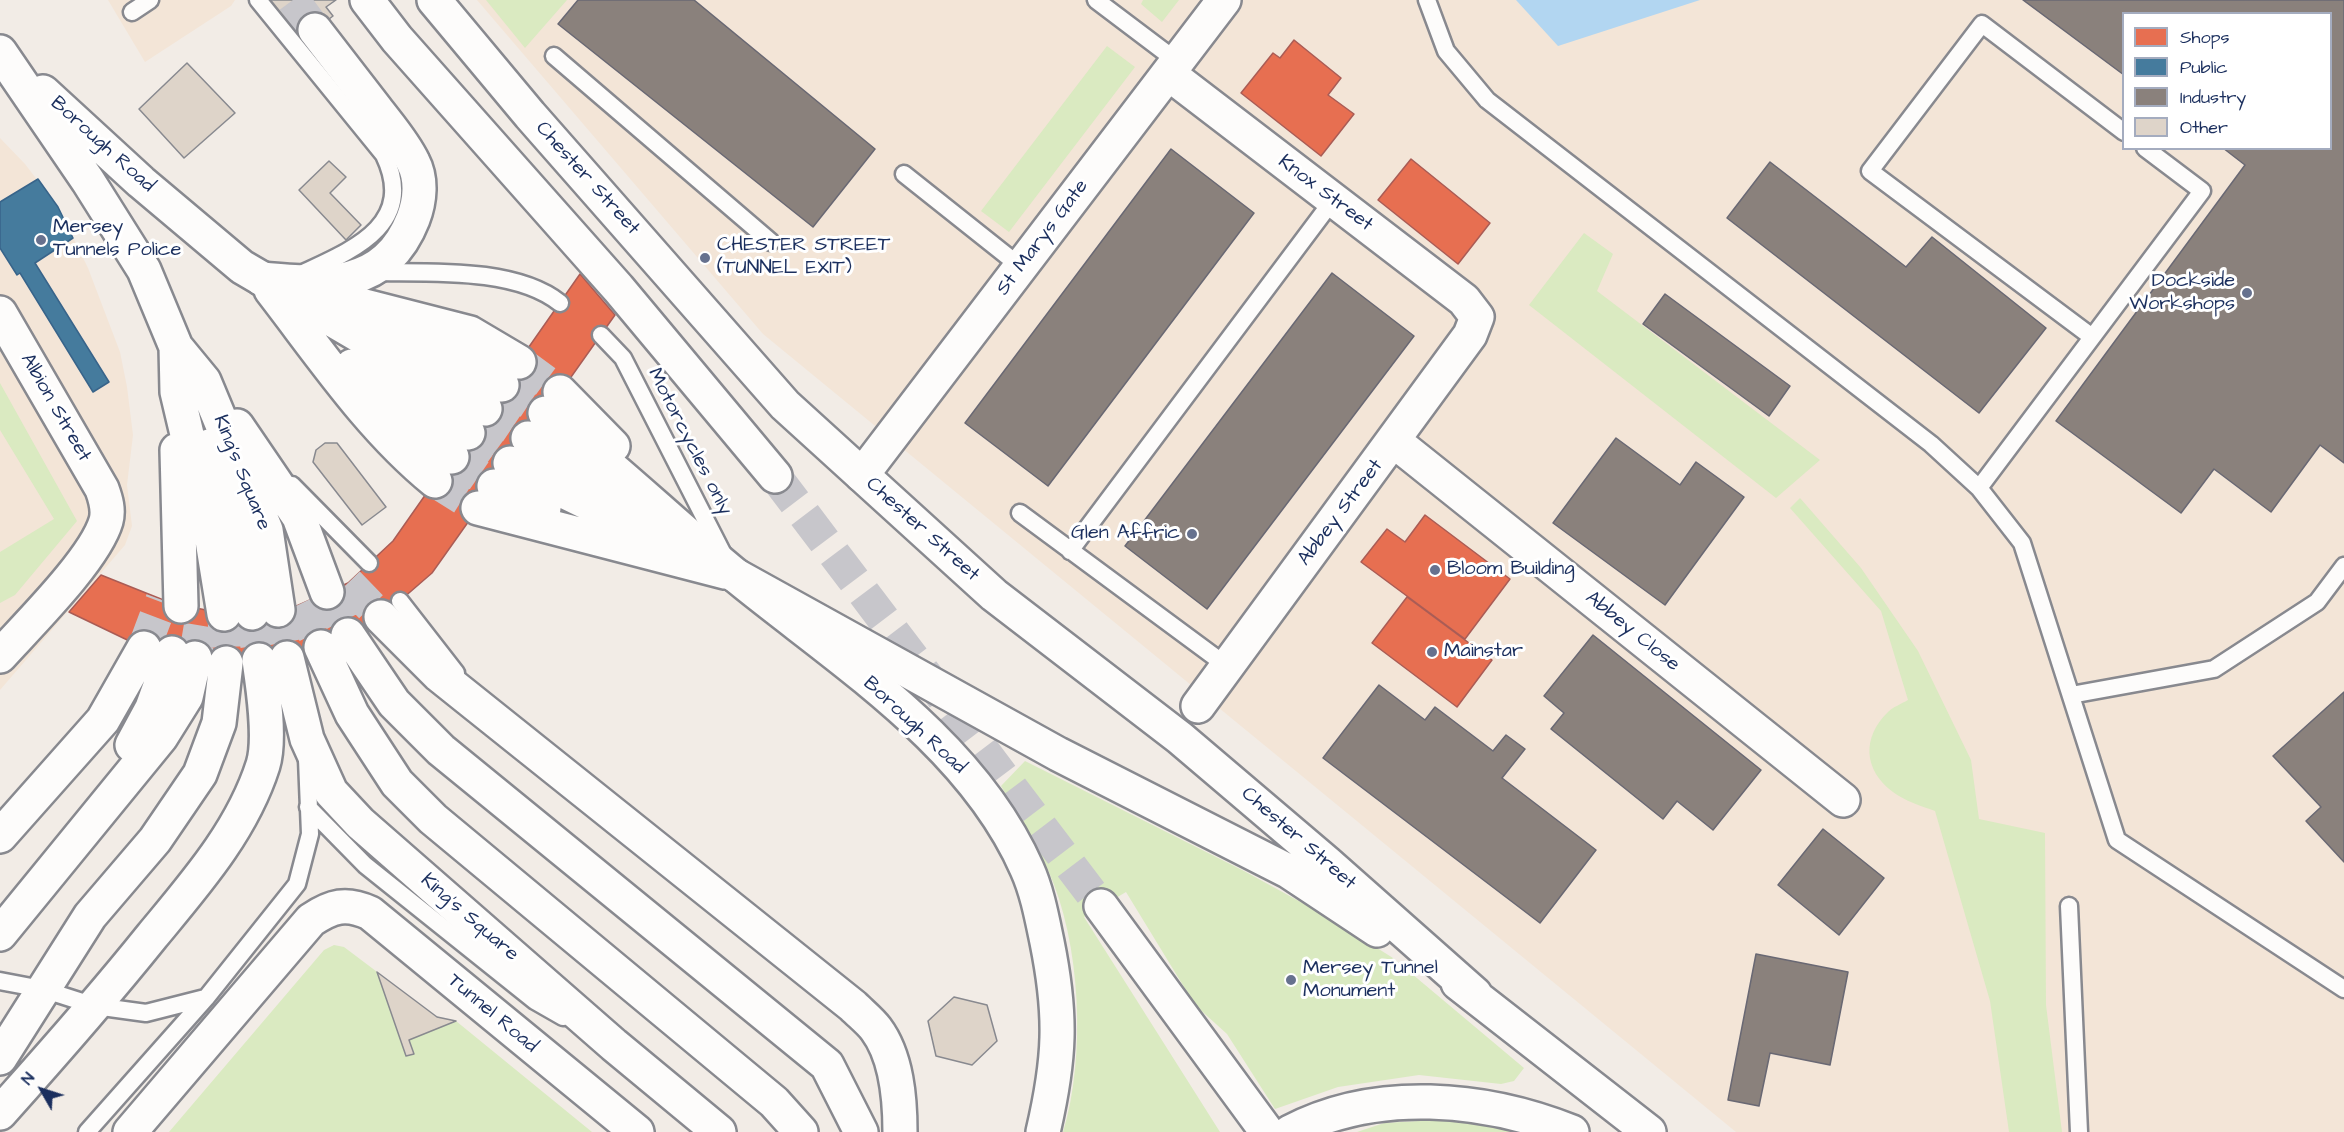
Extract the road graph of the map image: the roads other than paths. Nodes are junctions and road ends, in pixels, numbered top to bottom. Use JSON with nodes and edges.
{"nodes":[{"id":1,"x":150,"y":0,"type":"edge"},
{"id":2,"x":258,"y":0,"type":"edge"},
{"id":3,"x":367,"y":0,"type":"edge"},
{"id":4,"x":434,"y":0,"type":"edge"},
{"id":5,"x":1096,"y":0,"type":"edge"},
{"id":6,"x":1224,"y":0,"type":"edge"},
{"id":7,"x":1427,"y":0,"type":"edge"},
{"id":8,"x":132,"y":12,"type":"dead end"},
{"id":9,"x":315,"y":30,"type":"tunnel mouth"},
{"id":10,"x":0,"y":52,"type":"edge"},
{"id":11,"x":554,"y":56,"type":"dead end"},
{"id":12,"x":1174,"y":68,"type":"junction"},
{"id":13,"x":2122,"y":130,"type":"edge"},
{"id":14,"x":2148,"y":150,"type":"edge"},
{"id":15,"x":904,"y":174,"type":"dead end"},
{"id":16,"x":1333,"y":200,"type":"junction"},
{"id":17,"x":771,"y":242,"type":"dead end"},
{"id":18,"x":1021,"y":267,"type":"junction"},
{"id":19,"x":364,"y":272,"type":"junction"},
{"id":20,"x":273,"y":280,"type":"junction"},
{"id":21,"x":560,"y":303,"type":"dead end"},
{"id":22,"x":0,"y":313,"type":"edge"},
{"id":23,"x":1477,"y":317,"type":"joint"},
{"id":24,"x":601,"y":335,"type":"dead end"},
{"id":25,"x":2092,"y":338,"type":"junction"},
{"id":26,"x":176,"y":347,"type":"junction"},
{"id":27,"x":190,"y":386,"type":"junction"},
{"id":28,"x":477,"y":421,"type":"junction"},
{"id":29,"x":1394,"y":441,"type":"junction"},
{"id":30,"x":254,"y":448,"type":"junction"},
{"id":31,"x":519,"y":450,"type":"junction"},
{"id":32,"x":862,"y":475,"type":"junction"},
{"id":33,"x":775,"y":476,"type":"tunnel mouth"},
{"id":34,"x":1979,"y":488,"type":"junction"},
{"id":35,"x":1020,"y":513,"type":"dead end"},
{"id":36,"x":1070,"y":551,"type":"junction"},
{"id":37,"x":2344,"y":566,"type":"edge"},
{"id":38,"x":733,"y":574,"type":"junction"},
{"id":39,"x":264,"y":599,"type":"junction"},
{"id":40,"x":391,"y":609,"type":"tunnel mouth"},
{"id":41,"x":0,"y":656,"type":"edge"},
{"id":42,"x":184,"y":656,"type":"junction"},
{"id":43,"x":1227,"y":666,"type":"junction"},
{"id":44,"x":2071,"y":695,"type":"junction"},
{"id":45,"x":1198,"y":706,"type":"dead end"},
{"id":46,"x":307,"y":739,"type":"junction"},
{"id":47,"x":1843,"y":800,"type":"dead end"},
{"id":48,"x":308,"y":807,"type":"junction"},
{"id":49,"x":0,"y":836,"type":"edge"},
{"id":50,"x":1101,"y":906,"type":"tunnel mouth"},
{"id":51,"x":2070,"y":906,"type":"dead end"},
{"id":52,"x":0,"y":934,"type":"edge"},
{"id":53,"x":0,"y":981,"type":"edge"},
{"id":54,"x":42,"y":988,"type":"junction"},
{"id":55,"x":2344,"y":989,"type":"edge"},
{"id":56,"x":1475,"y":994,"type":"junction"},
{"id":57,"x":206,"y":998,"type":"junction"},
{"id":58,"x":95,"y":1006,"type":"junction"},
{"id":59,"x":614,"y":1045,"type":"junction"},
{"id":60,"x":0,"y":1058,"type":"edge"},
{"id":61,"x":0,"y":1113,"type":"edge"},
{"id":62,"x":1298,"y":1127,"type":"edge"},
{"id":63,"x":87,"y":1132,"type":"edge"},
{"id":64,"x":130,"y":1132,"type":"edge"},
{"id":65,"x":637,"y":1132,"type":"edge"},
{"id":66,"x":719,"y":1132,"type":"edge"},
{"id":67,"x":801,"y":1132,"type":"edge"},
{"id":68,"x":861,"y":1132,"type":"edge"},
{"id":69,"x":900,"y":1132,"type":"edge"},
{"id":70,"x":1043,"y":1132,"type":"edge"},
{"id":71,"x":1267,"y":1132,"type":"edge"},
{"id":72,"x":1572,"y":1132,"type":"edge"},
{"id":73,"x":1648,"y":1132,"type":"edge"},
{"id":74,"x":2079,"y":1132,"type":"edge"}],
"edges":[{"from":1,"to":8,"type":"lane"},
{"from":2,"to":20,"type":"lane"},
{"from":3,"to":33,"type":"main road"},
{"from":4,"to":32,"type":"main road","name":"Chester Street"},
{"from":5,"to":12,"type":"lane"},
{"from":6,"to":12,"type":"main road","name":"St Marys Gate"},
{"from":7,"to":34,"type":"lane"},
{"from":9,"to":19,"type":"main road"},
{"from":10,"to":20,"type":"main road","name":"Borough Road"},
{"from":10,"to":26,"type":"main road","name":"King's Square"},
{"from":11,"to":17,"type":"lane"},
{"from":12,"to":16,"type":"main road","name":"Knox Street"},
{"from":12,"to":18,"type":"main road","name":"St Marys Gate"},
{"from":13,"to":25,"type":"lane"},
{"from":14,"to":25,"type":"lane"},
{"from":15,"to":18,"type":"lane"},
{"from":16,"to":23,"type":"main road","name":"Knox Street"},
{"from":16,"to":36,"type":"lane"},
{"from":18,"to":32,"type":"main road","name":"St Marys Gate"},
{"from":19,"to":20,"type":"main road"},
{"from":19,"to":21,"type":"lane"},
{"from":20,"to":28,"type":"main road"},
{"from":20,"to":28,"type":"main road"},
{"from":20,"to":28,"type":"main road"},
{"from":22,"to":41,"type":"main road","name":"Albion Street"},
{"from":23,"to":29,"type":"main road","name":"Abbey Street"},
{"from":24,"to":38,"type":"lane","name":"Motorcycles only"},
{"from":25,"to":34,"type":"lane"},
{"from":26,"to":27,"type":"main road","name":"King's Square"},
{"from":26,"to":39,"type":"main road"},
{"from":27,"to":30,"type":"main road"},
{"from":27,"to":39,"type":"main road","name":"King's Square"},
{"from":27,"to":39,"type":"main road","name":"King's Square"},
{"from":27,"to":39,"type":"main road"},
{"from":29,"to":43,"type":"main road","name":"Abbey Street"},
{"from":29,"to":47,"type":"main road","name":"Abbey Close"},
{"from":30,"to":39,"type":"main road"},
{"from":30,"to":39,"type":"lane"},
{"from":31,"to":38,"type":"main road"},
{"from":31,"to":38,"type":"main road"},
{"from":31,"to":38,"type":"main road"},
{"from":32,"to":56,"type":"main road","name":"Chester Street"},
{"from":34,"to":44,"type":"lane"},
{"from":35,"to":36,"type":"lane"},
{"from":36,"to":43,"type":"lane"},
{"from":37,"to":44,"type":"lane"},
{"from":38,"to":56,"type":"main road"},
{"from":38,"to":70,"type":"main road","name":"Borough Road"},
{"from":40,"to":69,"type":"main road"},
{"from":42,"to":49,"type":"main road"},
{"from":42,"to":52,"type":"main road"},
{"from":42,"to":54,"type":"main road"},
{"from":43,"to":45,"type":"main road","name":"Abbey Street"},
{"from":44,"to":55,"type":"lane"},
{"from":46,"to":48,"type":"lane"},
{"from":46,"to":58,"type":"main road","name":"King's Square"},
{"from":46,"to":59,"type":"main road","name":"King's Square"},
{"from":48,"to":57,"type":"lane"},
{"from":48,"to":59,"type":"lane"},
{"from":50,"to":71,"type":"main road"},
{"from":51,"to":74,"type":"lane"},
{"from":53,"to":54,"type":"lane"},
{"from":54,"to":58,"type":"lane"},
{"from":54,"to":60,"type":"main road"},
{"from":56,"to":73,"type":"main road"},
{"from":57,"to":58,"type":"lane"},
{"from":57,"to":63,"type":"lane"},
{"from":58,"to":61,"type":"main road"},
{"from":59,"to":66,"type":"main road","name":"King's Square"},
{"from":62,"to":72,"type":"main road"},
{"from":64,"to":65,"type":"main road","name":"Tunnel Road"},
{"from":67,"to":68,"type":"main road"}]}
